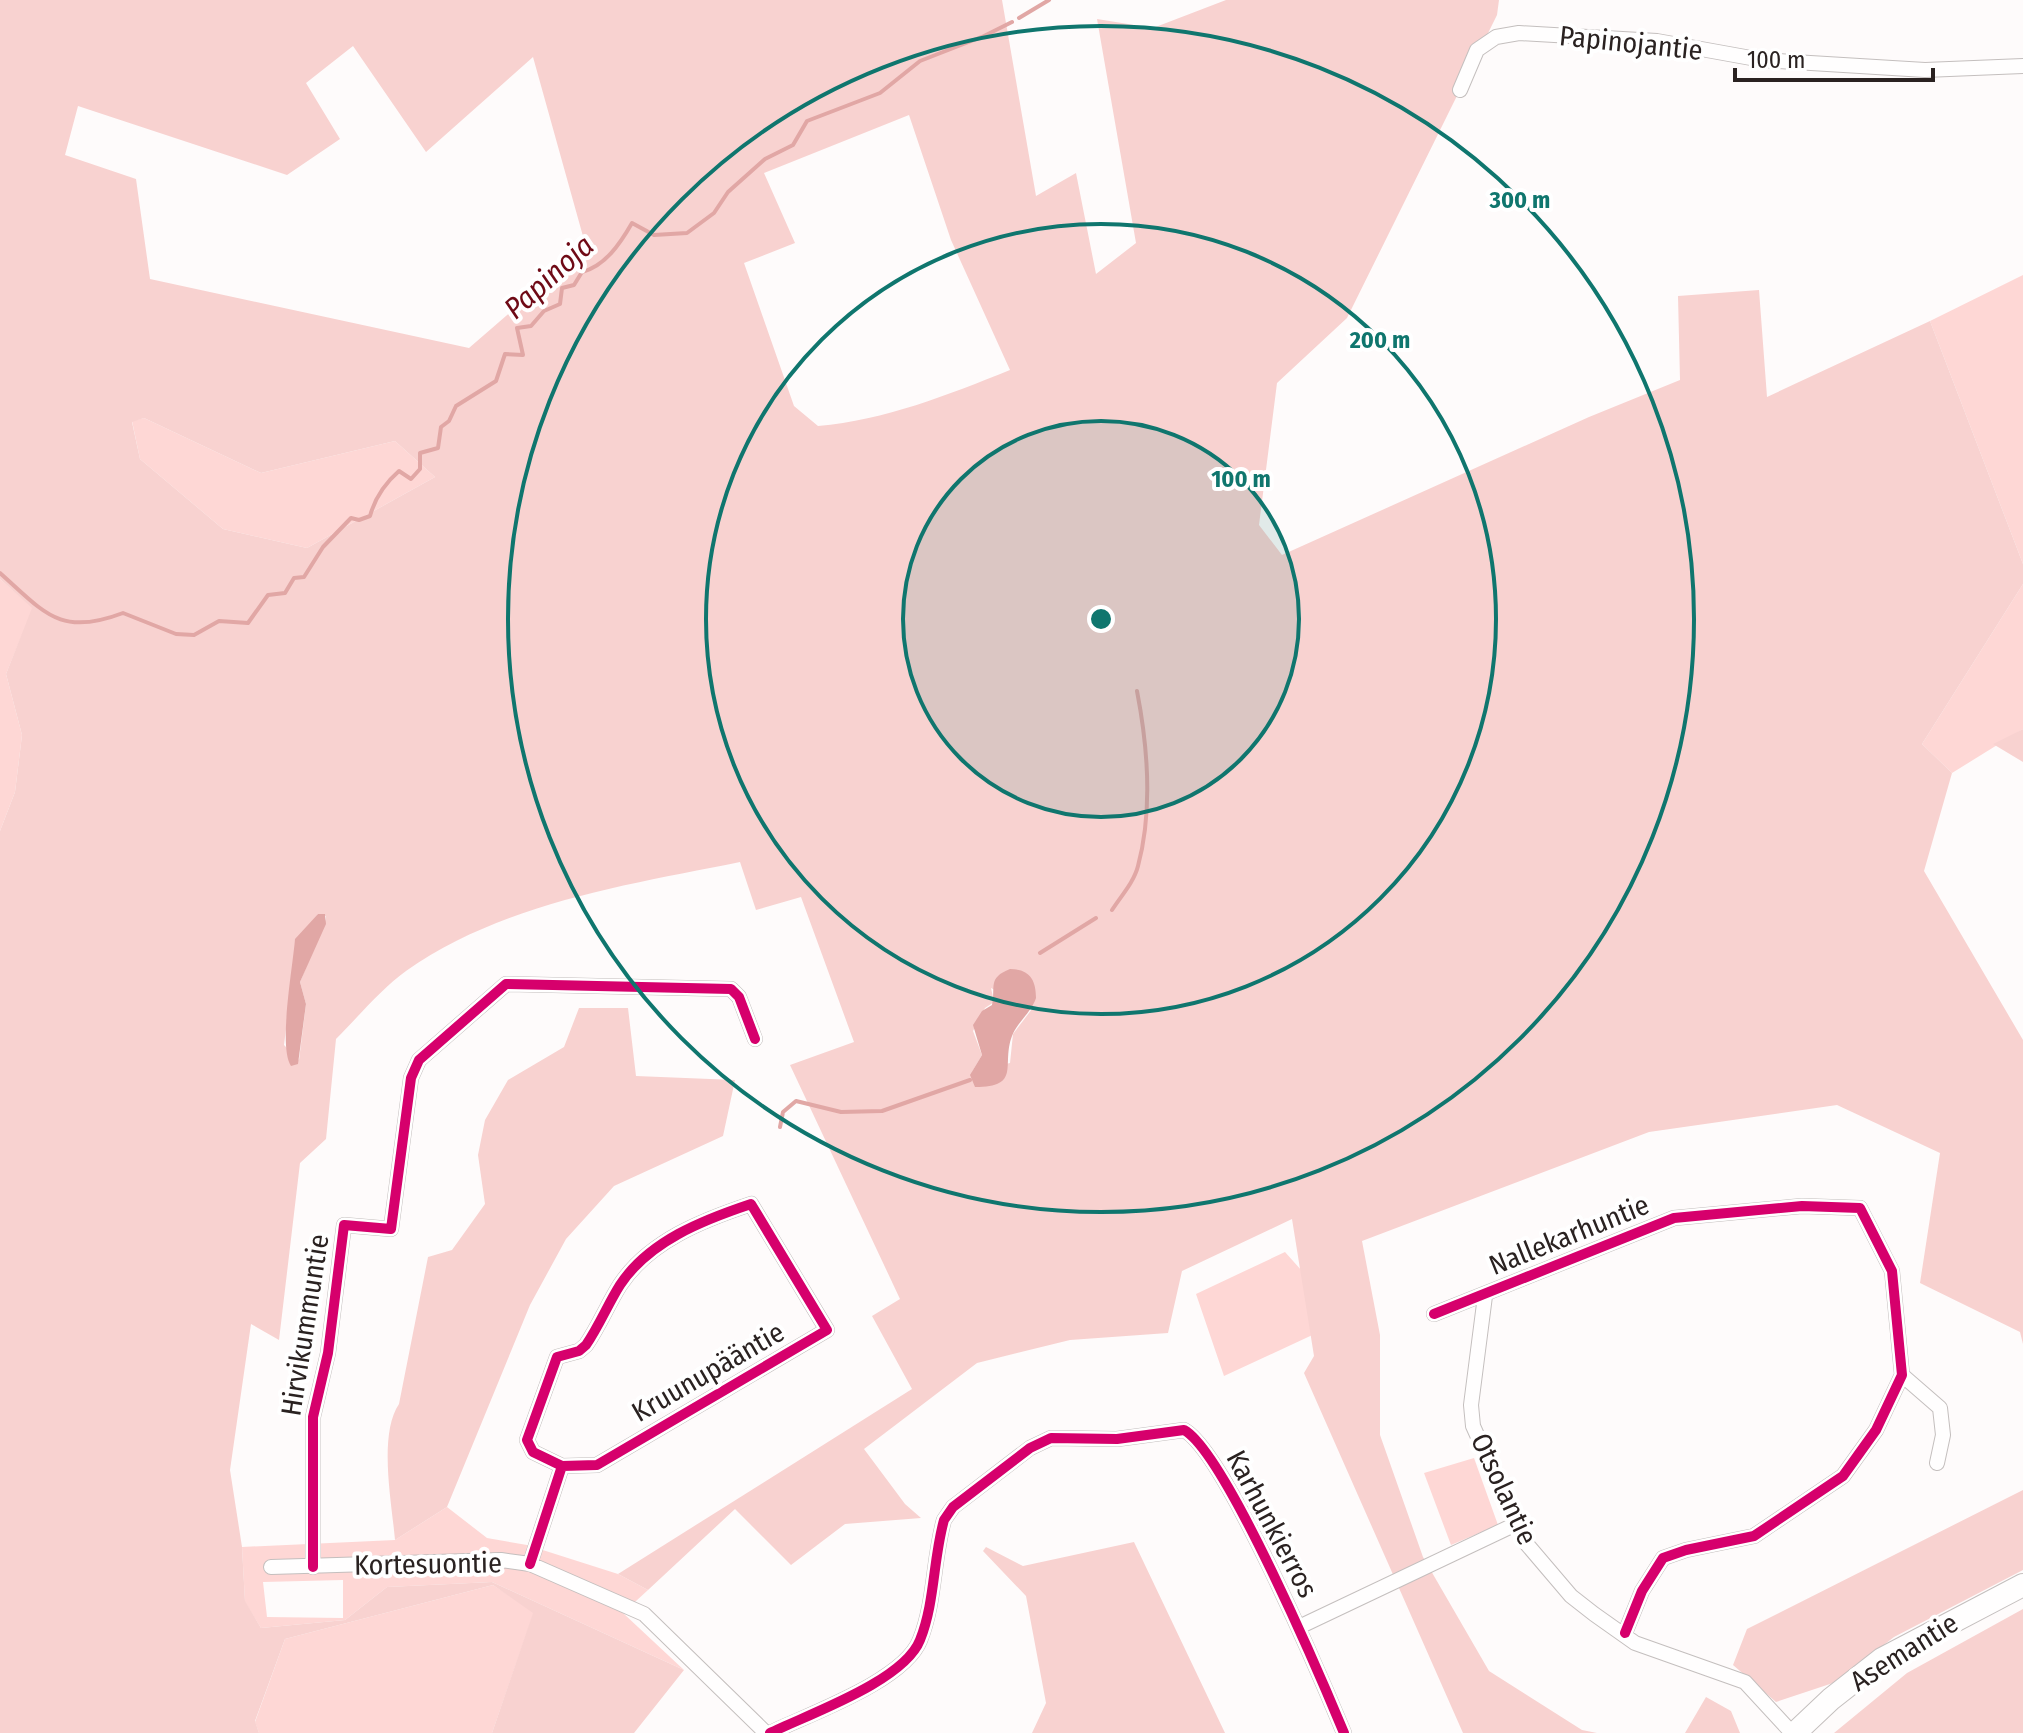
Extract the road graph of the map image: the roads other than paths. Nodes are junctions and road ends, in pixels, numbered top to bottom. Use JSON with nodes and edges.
{"nodes":[{"id":1,"x":2023,"y":66,"type":"edge"},
{"id":2,"x":1460,"y":90,"type":"dead end"},
{"id":3,"x":755,"y":1039,"type":"dead end"},
{"id":4,"x":1485,"y":1296,"type":"junction"},
{"id":5,"x":1434,"y":1314,"type":"dead end"},
{"id":6,"x":1902,"y":1375,"type":"junction"},
{"id":7,"x":1937,"y":1463,"type":"dead end"},
{"id":8,"x":562,"y":1466,"type":"junction"},
{"id":9,"x":1516,"y":1524,"type":"junction"},
{"id":10,"x":530,"y":1564,"type":"junction"},
{"id":11,"x":271,"y":1567,"type":"dead end"},
{"id":12,"x":313,"y":1567,"type":"junction"},
{"id":13,"x":2023,"y":1585,"type":"edge"},
{"id":14,"x":1299,"y":1627,"type":"junction"},
{"id":15,"x":1625,"y":1633,"type":"junction"},
{"id":16,"x":768,"y":1733,"type":"edge"},
{"id":17,"x":1344,"y":1733,"type":"edge"},
{"id":18,"x":1794,"y":1733,"type":"edge"}],
"edges":[{"from":1,"to":2,"type":"street","name":"Papinojantie"},
{"from":3,"to":12,"type":"street","name":"Hirvikummuntie"},
{"from":4,"to":5,"type":"street"},
{"from":4,"to":6,"type":"street","name":"Nallekarhuntie"},
{"from":4,"to":9,"type":"street","name":"Otsolantie"},
{"from":6,"to":7,"type":"street"},
{"from":6,"to":15,"type":"street"},
{"from":8,"to":8,"type":"street","name":"Kruunupääntie"},
{"from":8,"to":10,"type":"street"},
{"from":9,"to":14,"type":"street"},
{"from":9,"to":15,"type":"street","name":"Otsolantie"},
{"from":10,"to":12,"type":"street","name":"Kortesuontie"},
{"from":10,"to":16,"type":"street","name":"Kortesuontie"},
{"from":11,"to":12,"type":"street","name":"Kortesuontie"},
{"from":13,"to":18,"type":"main road","name":"Asemantie"},
{"from":14,"to":16,"type":"street","name":"Karhunkierros"},
{"from":14,"to":17,"type":"street","name":"Karhunkierros"},
{"from":15,"to":18,"type":"street","name":"Otsolantie"}]}
